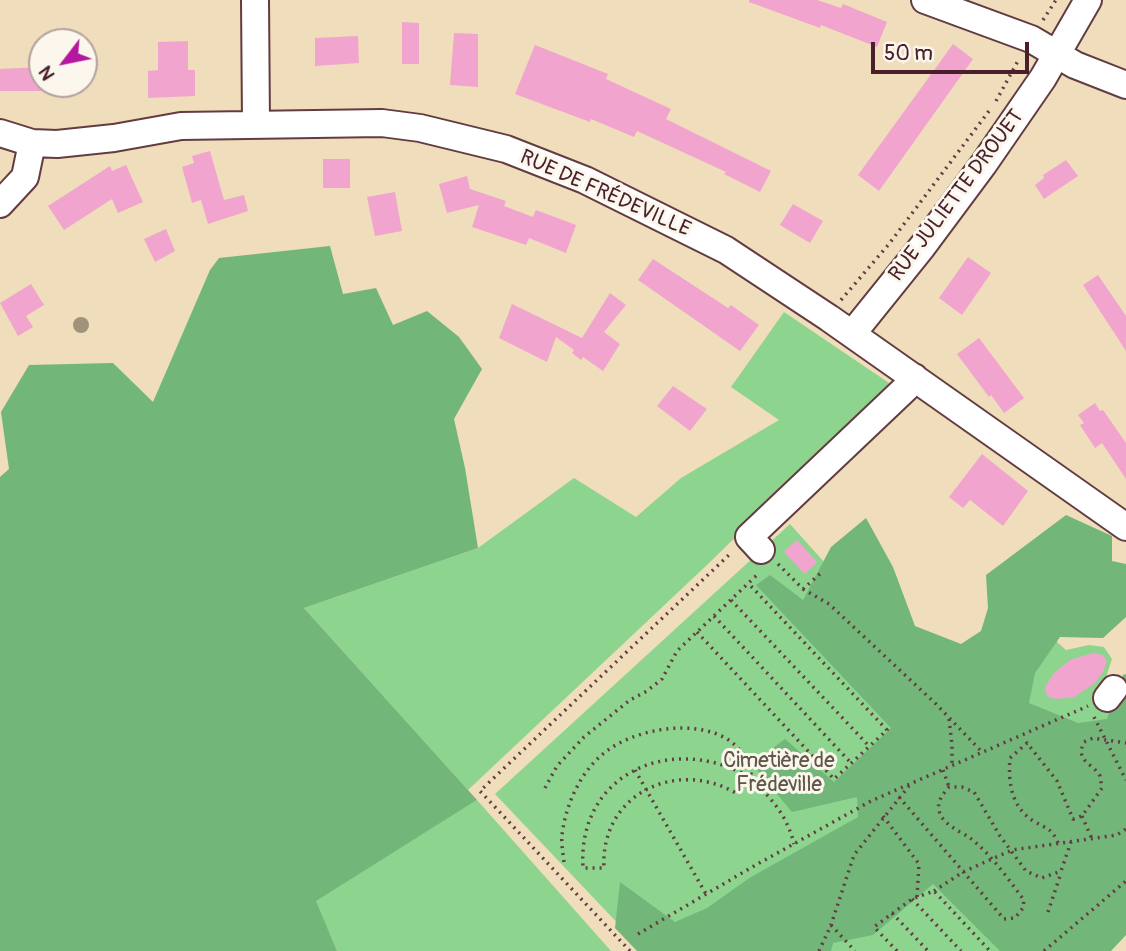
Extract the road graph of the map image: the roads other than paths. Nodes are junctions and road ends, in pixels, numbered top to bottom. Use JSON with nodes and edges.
{"nodes":[{"id":1,"x":255,"y":0,"type":"edge"},
{"id":2,"x":925,"y":0,"type":"edge"},
{"id":3,"x":1088,"y":0,"type":"edge"},
{"id":4,"x":1057,"y":54,"type":"junction"},
{"id":5,"x":1126,"y":85,"type":"edge"},
{"id":6,"x":256,"y":123,"type":"junction"},
{"id":7,"x":0,"y":133,"type":"edge"},
{"id":8,"x":32,"y":143,"type":"junction"},
{"id":9,"x":0,"y":204,"type":"edge"},
{"id":10,"x":852,"y":334,"type":"junction"},
{"id":11,"x":914,"y":377,"type":"junction"},
{"id":12,"x":1126,"y":527,"type":"edge"},
{"id":13,"x":761,"y":549,"type":"road end"}],
"edges":[{"from":1,"to":6,"type":"street"},
{"from":2,"to":4,"type":"street"},
{"from":3,"to":4,"type":"street","name":"RUE JULIETTE DROUET"},
{"from":4,"to":5,"type":"street"},
{"from":4,"to":10,"type":"street","name":"RUE JULIETTE DROUET"},
{"from":6,"to":8,"type":"street","name":"RUE DE FRÉDEVILLE"},
{"from":6,"to":10,"type":"street","name":"RUE DE FRÉDEVILLE"},
{"from":7,"to":8,"type":"street","name":"RUE DE FRÉDEVILLE"},
{"from":8,"to":9,"type":"street"},
{"from":10,"to":11,"type":"street","name":"RUE DE FRÉDEVILLE"},
{"from":11,"to":12,"type":"street","name":"RUE DE FRÉDEVILLE"},
{"from":11,"to":13,"type":"street"}]}
